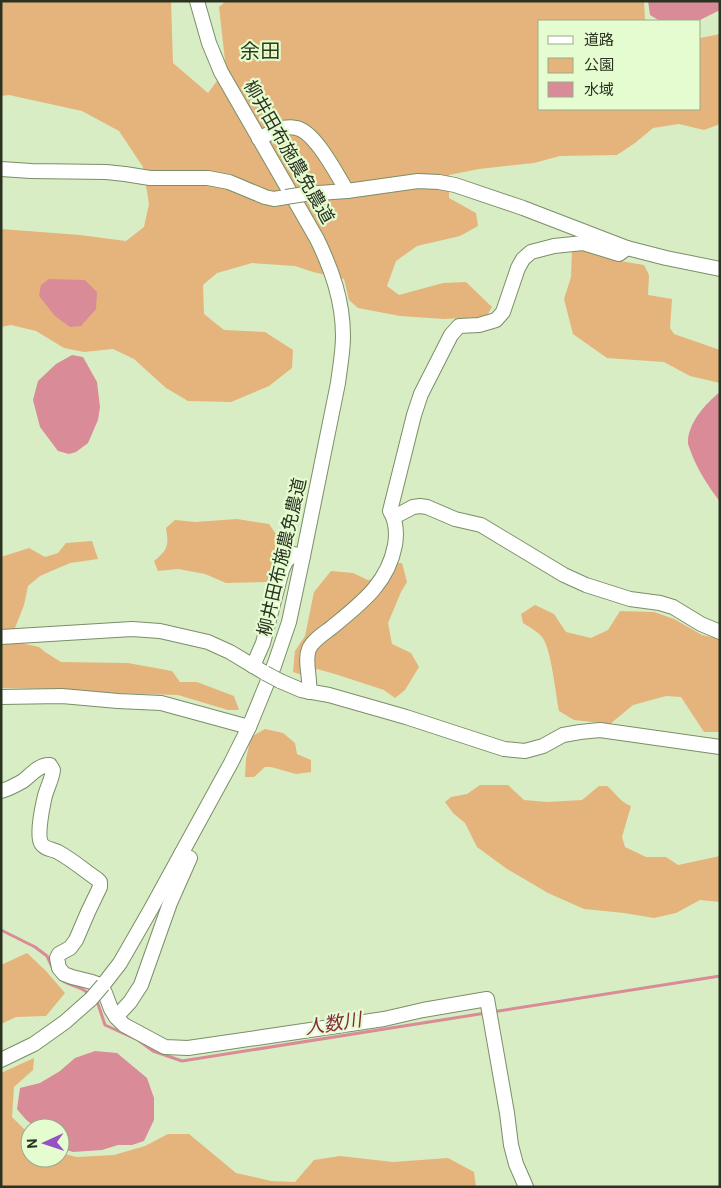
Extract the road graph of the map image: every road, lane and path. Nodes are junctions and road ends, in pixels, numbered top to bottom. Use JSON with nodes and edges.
{"nodes":[{"id":1,"x":197,"y":1,"type":"edge"},
{"id":2,"x":259,"y":140,"type":"junction"},
{"id":3,"x":1,"y":169,"type":"edge"},
{"id":4,"x":347,"y":191,"type":"junction"},
{"id":5,"x":627,"y":248,"type":"junction"},
{"id":6,"x":720,"y":269,"type":"edge"},
{"id":7,"x":394,"y":516,"type":"junction"},
{"id":8,"x":303,"y":556,"type":"junction"},
{"id":9,"x":720,"y":632,"type":"edge"},
{"id":10,"x":1,"y":638,"type":"edge"},
{"id":11,"x":259,"y":669,"type":"junction"},
{"id":12,"x":309,"y":692,"type":"junction"},
{"id":13,"x":1,"y":697,"type":"edge"},
{"id":14,"x":249,"y":727,"type":"junction"},
{"id":15,"x":720,"y":746,"type":"edge"},
{"id":16,"x":1,"y":791,"type":"edge"},
{"id":17,"x":180,"y":854,"type":"junction"},
{"id":18,"x":116,"y":1017,"type":"junction"},
{"id":19,"x":1,"y":1060,"type":"edge"},
{"id":20,"x":526,"y":1187,"type":"edge"}],
"edges":[{"from":1,"to":2,"type":"street","name":"柳井田布施農免農道"},
{"from":2,"to":4,"type":"street"},
{"from":2,"to":8,"type":"street","name":"柳井田布施農免農道"},
{"from":3,"to":4,"type":"street","bridge":true},
{"from":4,"to":5,"type":"street"},
{"from":5,"to":6,"type":"street"},
{"from":5,"to":7,"type":"street"},
{"from":7,"to":9,"type":"street"},
{"from":7,"to":12,"type":"street"},
{"from":8,"to":11,"type":"street"},
{"from":8,"to":14,"type":"street","name":"柳井田布施農免農道"},
{"from":10,"to":11,"type":"street"},
{"from":11,"to":12,"type":"street","bridge":true},
{"from":12,"to":15,"type":"street"},
{"from":13,"to":14,"type":"street"},
{"from":14,"to":17,"type":"street","name":"柳井田布施農免農道"},
{"from":16,"to":18,"type":"street"},
{"from":17,"to":18,"type":"street"},
{"from":17,"to":19,"type":"street","name":"柳井田布施農免農道","bridge":true},
{"from":18,"to":20,"type":"street"}]}
